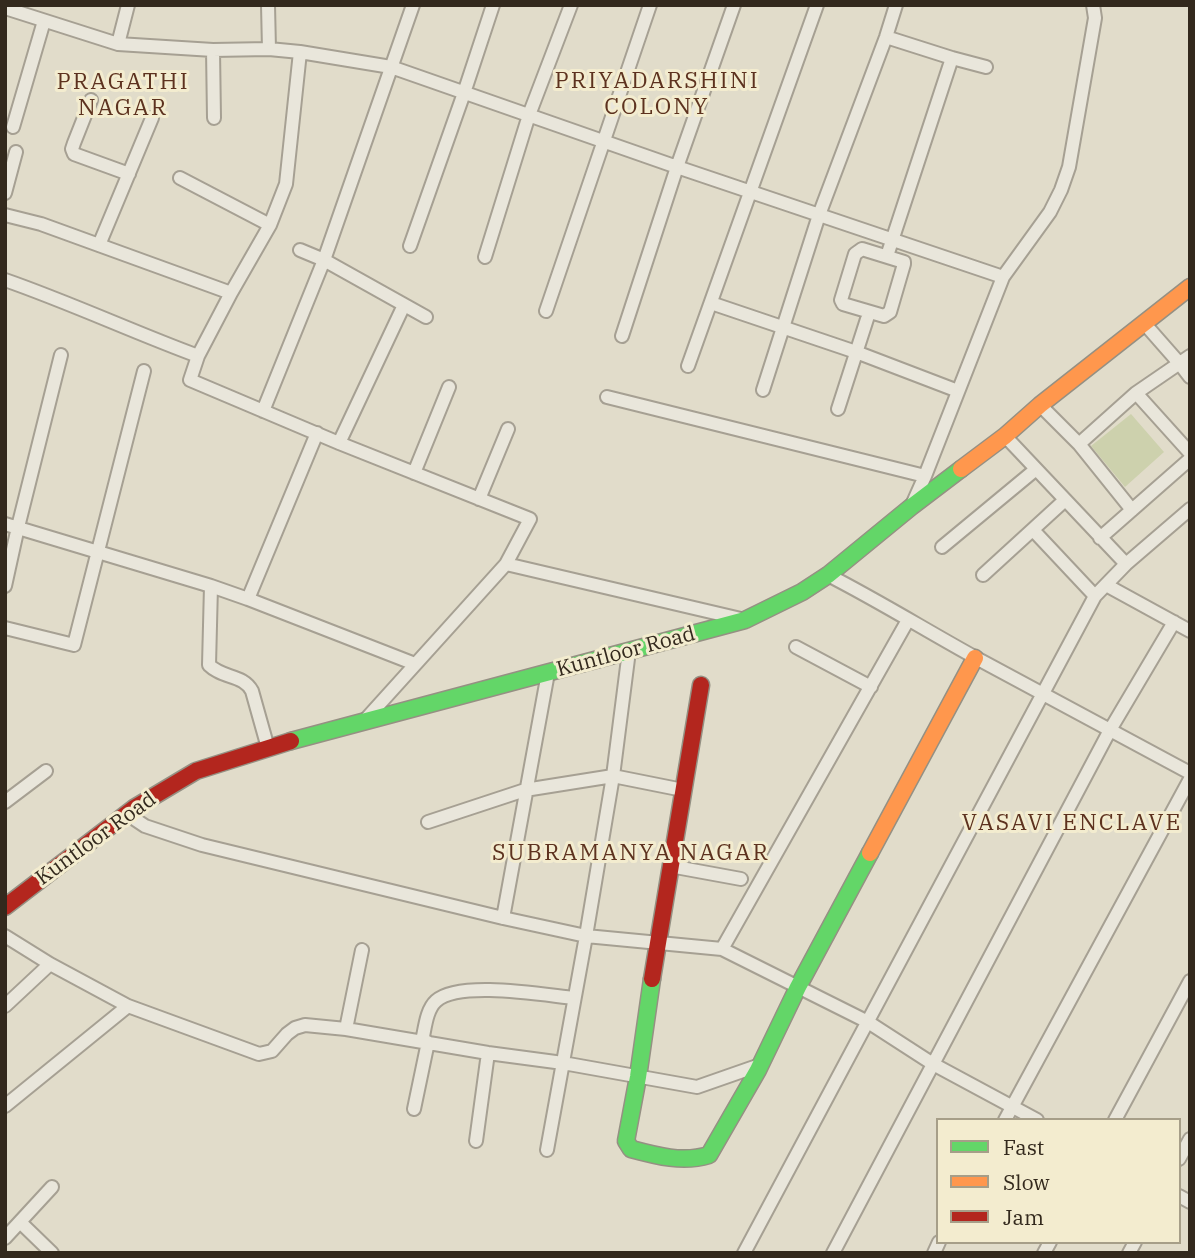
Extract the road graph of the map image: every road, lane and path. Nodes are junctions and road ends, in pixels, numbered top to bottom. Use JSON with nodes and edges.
{"nodes":[{"id":1,"x":128,"y":5,"type":"edge"},
{"id":2,"x":268,"y":5,"type":"edge"},
{"id":3,"x":413,"y":5,"type":"edge"},
{"id":4,"x":493,"y":5,"type":"edge"},
{"id":5,"x":571,"y":5,"type":"edge"},
{"id":6,"x":650,"y":5,"type":"edge"},
{"id":7,"x":734,"y":5,"type":"edge"},
{"id":8,"x":817,"y":5,"type":"edge"},
{"id":9,"x":896,"y":5,"type":"edge"},
{"id":10,"x":1093,"y":5,"type":"edge"},
{"id":11,"x":5,"y":8,"type":"edge"},
{"id":12,"x":44,"y":21,"type":"junction"},
{"id":13,"x":886,"y":37,"type":"junction"},
{"id":14,"x":118,"y":44,"type":"junction"},
{"id":15,"x":269,"y":49,"type":"junction"},
{"id":16,"x":213,"y":50,"type":"junction"},
{"id":17,"x":300,"y":52,"type":"junction"},
{"id":18,"x":952,"y":58,"type":"junction"},
{"id":19,"x":986,"y":66,"type":"dead end"},
{"id":20,"x":391,"y":67,"type":"junction"},
{"id":21,"x":464,"y":93,"type":"junction"},
{"id":22,"x":91,"y":100,"type":"dead end"},
{"id":23,"x":529,"y":115,"type":"junction"},
{"id":24,"x":152,"y":118,"type":"dead end"},
{"id":25,"x":214,"y":118,"type":"dead end"},
{"id":26,"x":13,"y":127,"type":"dead end"},
{"id":27,"x":603,"y":141,"type":"junction"},
{"id":28,"x":16,"y":152,"type":"dead end"},
{"id":29,"x":677,"y":167,"type":"junction"},
{"id":30,"x":129,"y":174,"type":"junction"},
{"id":31,"x":180,"y":178,"type":"dead end"},
{"id":32,"x":751,"y":191,"type":"junction"},
{"id":33,"x":5,"y":193,"type":"edge"},
{"id":34,"x":5,"y":215,"type":"edge"},
{"id":35,"x":820,"y":215,"type":"junction"},
{"id":36,"x":270,"y":225,"type":"junction"},
{"id":37,"x":892,"y":238,"type":"junction"},
{"id":38,"x":99,"y":245,"type":"junction"},
{"id":39,"x":410,"y":246,"type":"dead end"},
{"id":40,"x":300,"y":250,"type":"dead end"},
{"id":41,"x":887,"y":256,"type":"junction"},
{"id":42,"x":485,"y":257,"type":"dead end"},
{"id":43,"x":324,"y":260,"type":"junction"},
{"id":44,"x":1003,"y":276,"type":"junction"},
{"id":45,"x":5,"y":280,"type":"edge"},
{"id":46,"x":1190,"y":287,"type":"edge"},
{"id":47,"x":232,"y":293,"type":"junction"},
{"id":48,"x":711,"y":303,"type":"junction"},
{"id":49,"x":404,"y":305,"type":"junction"},
{"id":50,"x":546,"y":311,"type":"dead end"},
{"id":51,"x":426,"y":317,"type":"dead end"},
{"id":52,"x":867,"y":319,"type":"dead end"},
{"id":53,"x":1144,"y":323,"type":"junction"},
{"id":54,"x":783,"y":328,"type":"junction"},
{"id":55,"x":622,"y":336,"type":"dead end"},
{"id":56,"x":856,"y":352,"type":"junction"},
{"id":57,"x":61,"y":355,"type":"dead end"},
{"id":58,"x":198,"y":356,"type":"junction"},
{"id":59,"x":1185,"y":360,"type":"edge"},
{"id":60,"x":688,"y":366,"type":"dead end"},
{"id":61,"x":144,"y":371,"type":"dead end"},
{"id":62,"x":1190,"y":377,"type":"edge"},
{"id":63,"x":449,"y":387,"type":"dead end"},
{"id":64,"x":763,"y":390,"type":"dead end"},
{"id":65,"x":958,"y":391,"type":"junction"},
{"id":66,"x":1136,"y":393,"type":"junction"},
{"id":67,"x":607,"y":397,"type":"dead end"},
{"id":68,"x":1041,"y":405,"type":"junction"},
{"id":69,"x":838,"y":408,"type":"dead end"},
{"id":70,"x":263,"y":411,"type":"junction"},
{"id":71,"x":508,"y":429,"type":"dead end"},
{"id":72,"x":317,"y":433,"type":"junction"},
{"id":73,"x":1004,"y":436,"type":"junction"},
{"id":74,"x":339,"y":443,"type":"junction"},
{"id":75,"x":1079,"y":444,"type":"junction"},
{"id":76,"x":1190,"y":453,"type":"edge"},
{"id":77,"x":1190,"y":459,"type":"edge"},
{"id":78,"x":1035,"y":470,"type":"junction"},
{"id":79,"x":414,"y":472,"type":"junction"},
{"id":80,"x":925,"y":476,"type":"junction"},
{"id":81,"x":479,"y":499,"type":"junction"},
{"id":82,"x":1065,"y":500,"type":"junction"},
{"id":83,"x":911,"y":507,"type":"junction"},
{"id":84,"x":1190,"y":509,"type":"edge"},
{"id":85,"x":1132,"y":510,"type":"junction"},
{"id":86,"x":12,"y":526,"type":"edge"},
{"id":87,"x":1033,"y":530,"type":"junction"},
{"id":88,"x":1100,"y":538,"type":"junction"},
{"id":89,"x":942,"y":547,"type":"dead end"},
{"id":90,"x":98,"y":552,"type":"junction"},
{"id":91,"x":506,"y":564,"type":"junction"},
{"id":92,"x":1126,"y":564,"type":"junction"},
{"id":93,"x":828,"y":575,"type":"junction"},
{"id":94,"x":983,"y":575,"type":"dead end"},
{"id":95,"x":1106,"y":585,"type":"junction"},
{"id":96,"x":5,"y":586,"type":"edge"},
{"id":97,"x":211,"y":586,"type":"junction"},
{"id":98,"x":1095,"y":596,"type":"junction"},
{"id":99,"x":248,"y":599,"type":"junction"},
{"id":100,"x":746,"y":620,"type":"junction"},
{"id":101,"x":908,"y":620,"type":"junction"},
{"id":102,"x":1174,"y":622,"type":"junction"},
{"id":103,"x":5,"y":628,"type":"edge"},
{"id":104,"x":1190,"y":631,"type":"edge"},
{"id":105,"x":796,"y":647,"type":"dead end"},
{"id":106,"x":629,"y":651,"type":"junction"},
{"id":107,"x":975,"y":658,"type":"junction"},
{"id":108,"x":415,"y":664,"type":"junction"},
{"id":109,"x":548,"y":673,"type":"junction"},
{"id":110,"x":701,"y":685,"type":"dead end"},
{"id":111,"x":871,"y":687,"type":"junction"},
{"id":112,"x":1042,"y":693,"type":"junction"},
{"id":113,"x":364,"y":722,"type":"junction"},
{"id":114,"x":1110,"y":730,"type":"junction"},
{"id":115,"x":268,"y":748,"type":"junction"},
{"id":116,"x":46,"y":771,"type":"dead end"},
{"id":117,"x":1190,"y":773,"type":"edge"},
{"id":118,"x":613,"y":776,"type":"junction"},
{"id":119,"x":1190,"y":779,"type":"edge"},
{"id":120,"x":525,"y":790,"type":"junction"},
{"id":121,"x":683,"y":790,"type":"junction"},
{"id":122,"x":5,"y":802,"type":"edge"},
{"id":123,"x":127,"y":814,"type":"junction"},
{"id":124,"x":428,"y":822,"type":"dead end"},
{"id":125,"x":670,"y":866,"type":"junction"},
{"id":126,"x":741,"y":879,"type":"dead end"},
{"id":127,"x":5,"y":907,"type":"edge"},
{"id":128,"x":503,"y":918,"type":"junction"},
{"id":129,"x":5,"y":936,"type":"edge"},
{"id":130,"x":586,"y":936,"type":"junction"},
{"id":131,"x":657,"y":943,"type":"junction"},
{"id":132,"x":722,"y":949,"type":"junction"},
{"id":133,"x":362,"y":950,"type":"dead end"},
{"id":134,"x":50,"y":964,"type":"junction"},
{"id":135,"x":1190,"y":981,"type":"edge"},
{"id":136,"x":798,"y":987,"type":"junction"},
{"id":137,"x":574,"y":999,"type":"junction"},
{"id":138,"x":5,"y":1006,"type":"edge"},
{"id":139,"x":128,"y":1006,"type":"junction"},
{"id":140,"x":868,"y":1022,"type":"junction"},
{"id":141,"x":346,"y":1029,"type":"junction"},
{"id":142,"x":425,"y":1042,"type":"junction"},
{"id":143,"x":488,"y":1053,"type":"junction"},
{"id":144,"x":563,"y":1063,"type":"junction"},
{"id":145,"x":933,"y":1064,"type":"junction"},
{"id":146,"x":760,"y":1065,"type":"junction"},
{"id":147,"x":638,"y":1077,"type":"junction"},
{"id":148,"x":5,"y":1106,"type":"edge"},
{"id":149,"x":1012,"y":1106,"type":"junction"},
{"id":150,"x":414,"y":1109,"type":"dead end"},
{"id":151,"x":1006,"y":1118,"type":"edge"},
{"id":152,"x":1033,"y":1118,"type":"edge"},
{"id":153,"x":1116,"y":1118,"type":"edge"},
{"id":154,"x":1190,"y":1139,"type":"edge"},
{"id":155,"x":476,"y":1141,"type":"dead end"},
{"id":156,"x":547,"y":1150,"type":"dead end"},
{"id":157,"x":1181,"y":1155,"type":"edge"},
{"id":158,"x":52,"y":1187,"type":"dead end"},
{"id":159,"x":20,"y":1222,"type":"junction"},
{"id":160,"x":5,"y":1238,"type":"edge"},
{"id":161,"x":52,"y":1253,"type":"edge"},
{"id":162,"x":744,"y":1253,"type":"edge"},
{"id":163,"x":833,"y":1253,"type":"edge"}],
"edges":[{"from":1,"to":14,"type":"street"},
{"from":2,"to":15,"type":"street"},
{"from":3,"to":20,"type":"street"},
{"from":4,"to":21,"type":"street"},
{"from":5,"to":23,"type":"street"},
{"from":6,"to":27,"type":"street"},
{"from":7,"to":29,"type":"street"},
{"from":8,"to":32,"type":"street"},
{"from":9,"to":13,"type":"street"},
{"from":10,"to":44,"type":"street"},
{"from":11,"to":12,"type":"street"},
{"from":12,"to":14,"type":"street"},
{"from":12,"to":26,"type":"street"},
{"from":13,"to":18,"type":"street"},
{"from":13,"to":35,"type":"street"},
{"from":14,"to":16,"type":"street"},
{"from":15,"to":16,"type":"street"},
{"from":15,"to":17,"type":"street"},
{"from":16,"to":25,"type":"street"},
{"from":17,"to":20,"type":"street"},
{"from":17,"to":36,"type":"street"},
{"from":18,"to":19,"type":"street"},
{"from":18,"to":37,"type":"street"},
{"from":20,"to":21,"type":"street"},
{"from":20,"to":43,"type":"street"},
{"from":21,"to":23,"type":"street"},
{"from":21,"to":39,"type":"street"},
{"from":22,"to":30,"type":"street"},
{"from":23,"to":27,"type":"street"},
{"from":23,"to":42,"type":"street"},
{"from":24,"to":30,"type":"street"},
{"from":27,"to":29,"type":"street"},
{"from":27,"to":50,"type":"street"},
{"from":28,"to":33,"type":"street"},
{"from":29,"to":32,"type":"street"},
{"from":29,"to":55,"type":"street"},
{"from":30,"to":38,"type":"street"},
{"from":31,"to":36,"type":"street"},
{"from":32,"to":35,"type":"street"},
{"from":32,"to":48,"type":"street"},
{"from":34,"to":38,"type":"street"},
{"from":35,"to":37,"type":"street"},
{"from":35,"to":54,"type":"street"},
{"from":36,"to":47,"type":"street"},
{"from":37,"to":41,"type":"street"},
{"from":37,"to":44,"type":"street"},
{"from":38,"to":47,"type":"street"},
{"from":40,"to":43,"type":"street"},
{"from":41,"to":41,"type":"street"},
{"from":43,"to":49,"type":"street"},
{"from":43,"to":70,"type":"street"},
{"from":44,"to":65,"type":"street"},
{"from":45,"to":58,"type":"street"},
{"from":46,"to":53,"type":"street","name":"Kuntloor Road"},
{"from":47,"to":58,"type":"street"},
{"from":48,"to":54,"type":"street"},
{"from":48,"to":60,"type":"street"},
{"from":49,"to":51,"type":"street"},
{"from":49,"to":74,"type":"street"},
{"from":52,"to":56,"type":"street"},
{"from":53,"to":59,"type":"street"},
{"from":53,"to":68,"type":"street","name":"Kuntloor Road"},
{"from":54,"to":56,"type":"street"},
{"from":54,"to":64,"type":"street"},
{"from":56,"to":65,"type":"street"},
{"from":56,"to":69,"type":"street"},
{"from":57,"to":86,"type":"street"},
{"from":58,"to":70,"type":"street"},
{"from":59,"to":62,"type":"street"},
{"from":59,"to":66,"type":"street"},
{"from":61,"to":90,"type":"street"},
{"from":63,"to":79,"type":"street"},
{"from":65,"to":80,"type":"street"},
{"from":66,"to":75,"type":"street"},
{"from":66,"to":76,"type":"street"},
{"from":67,"to":80,"type":"street"},
{"from":68,"to":73,"type":"street","name":"Kuntloor Road"},
{"from":68,"to":75,"type":"street"},
{"from":70,"to":72,"type":"street"},
{"from":71,"to":81,"type":"street"},
{"from":72,"to":74,"type":"street"},
{"from":72,"to":99,"type":"street"},
{"from":73,"to":78,"type":"street"},
{"from":73,"to":83,"type":"street","name":"Kuntloor Road"},
{"from":74,"to":79,"type":"street"},
{"from":75,"to":85,"type":"street"},
{"from":77,"to":85,"type":"street"},
{"from":78,"to":82,"type":"street"},
{"from":78,"to":89,"type":"street"},
{"from":79,"to":81,"type":"street"},
{"from":80,"to":83,"type":"street"},
{"from":81,"to":91,"type":"street"},
{"from":82,"to":87,"type":"street"},
{"from":82,"to":88,"type":"street"},
{"from":83,"to":93,"type":"street","name":"Kuntloor Road"},
{"from":84,"to":92,"type":"street"},
{"from":85,"to":88,"type":"street"},
{"from":86,"to":90,"type":"street"},
{"from":86,"to":96,"type":"street"},
{"from":87,"to":94,"type":"street"},
{"from":87,"to":98,"type":"street"},
{"from":88,"to":92,"type":"street"},
{"from":90,"to":97,"type":"street"},
{"from":90,"to":103,"type":"street"},
{"from":91,"to":100,"type":"street"},
{"from":91,"to":108,"type":"street"},
{"from":92,"to":95,"type":"street"},
{"from":93,"to":100,"type":"street","name":"Kuntloor Road"},
{"from":93,"to":101,"type":"street"},
{"from":95,"to":98,"type":"street"},
{"from":95,"to":102,"type":"street"},
{"from":97,"to":99,"type":"street"},
{"from":97,"to":115,"type":"street"},
{"from":98,"to":112,"type":"street"},
{"from":99,"to":108,"type":"street"},
{"from":100,"to":106,"type":"street","name":"Kuntloor Road"},
{"from":101,"to":107,"type":"street"},
{"from":101,"to":111,"type":"street"},
{"from":102,"to":104,"type":"street"},
{"from":102,"to":114,"type":"street"},
{"from":105,"to":111,"type":"street"},
{"from":106,"to":109,"type":"street","name":"Kuntloor Road"},
{"from":106,"to":118,"type":"street"},
{"from":107,"to":112,"type":"street"},
{"from":107,"to":136,"type":"street"},
{"from":108,"to":113,"type":"street"},
{"from":109,"to":113,"type":"street","name":"Kuntloor Road"},
{"from":109,"to":120,"type":"street"},
{"from":110,"to":121,"type":"street"},
{"from":111,"to":132,"type":"street"},
{"from":112,"to":114,"type":"street"},
{"from":112,"to":140,"type":"street"},
{"from":113,"to":115,"type":"street","name":"Kuntloor Road"},
{"from":114,"to":117,"type":"street"},
{"from":114,"to":145,"type":"street"},
{"from":115,"to":123,"type":"street","name":"Kuntloor Road"},
{"from":116,"to":122,"type":"street"},
{"from":118,"to":120,"type":"street"},
{"from":118,"to":121,"type":"street"},
{"from":118,"to":130,"type":"street"},
{"from":119,"to":149,"type":"street"},
{"from":120,"to":124,"type":"street"},
{"from":120,"to":128,"type":"street"},
{"from":121,"to":125,"type":"street"},
{"from":123,"to":127,"type":"street","name":"Kuntloor Road"},
{"from":123,"to":128,"type":"street"},
{"from":125,"to":126,"type":"street"},
{"from":125,"to":131,"type":"street"},
{"from":128,"to":130,"type":"street"},
{"from":129,"to":134,"type":"street"},
{"from":130,"to":131,"type":"street"},
{"from":130,"to":137,"type":"street"},
{"from":131,"to":132,"type":"street"},
{"from":131,"to":147,"type":"street"},
{"from":132,"to":136,"type":"street"},
{"from":133,"to":141,"type":"street"},
{"from":134,"to":138,"type":"street"},
{"from":134,"to":139,"type":"street"},
{"from":135,"to":153,"type":"street"},
{"from":136,"to":140,"type":"street"},
{"from":136,"to":146,"type":"street"},
{"from":137,"to":142,"type":"street"},
{"from":137,"to":144,"type":"street"},
{"from":139,"to":141,"type":"street"},
{"from":139,"to":148,"type":"street"},
{"from":140,"to":145,"type":"street"},
{"from":140,"to":162,"type":"street"},
{"from":141,"to":142,"type":"street"},
{"from":142,"to":143,"type":"street"},
{"from":142,"to":150,"type":"street"},
{"from":143,"to":144,"type":"street"},
{"from":143,"to":155,"type":"street"},
{"from":144,"to":147,"type":"street"},
{"from":144,"to":156,"type":"street"},
{"from":145,"to":149,"type":"street"},
{"from":145,"to":163,"type":"street"},
{"from":146,"to":147,"type":"street"},
{"from":146,"to":147,"type":"street"},
{"from":149,"to":151,"type":"street"},
{"from":149,"to":152,"type":"street"},
{"from":154,"to":157,"type":"street"},
{"from":158,"to":159,"type":"street"},
{"from":159,"to":160,"type":"street"},
{"from":159,"to":161,"type":"street"}]}
